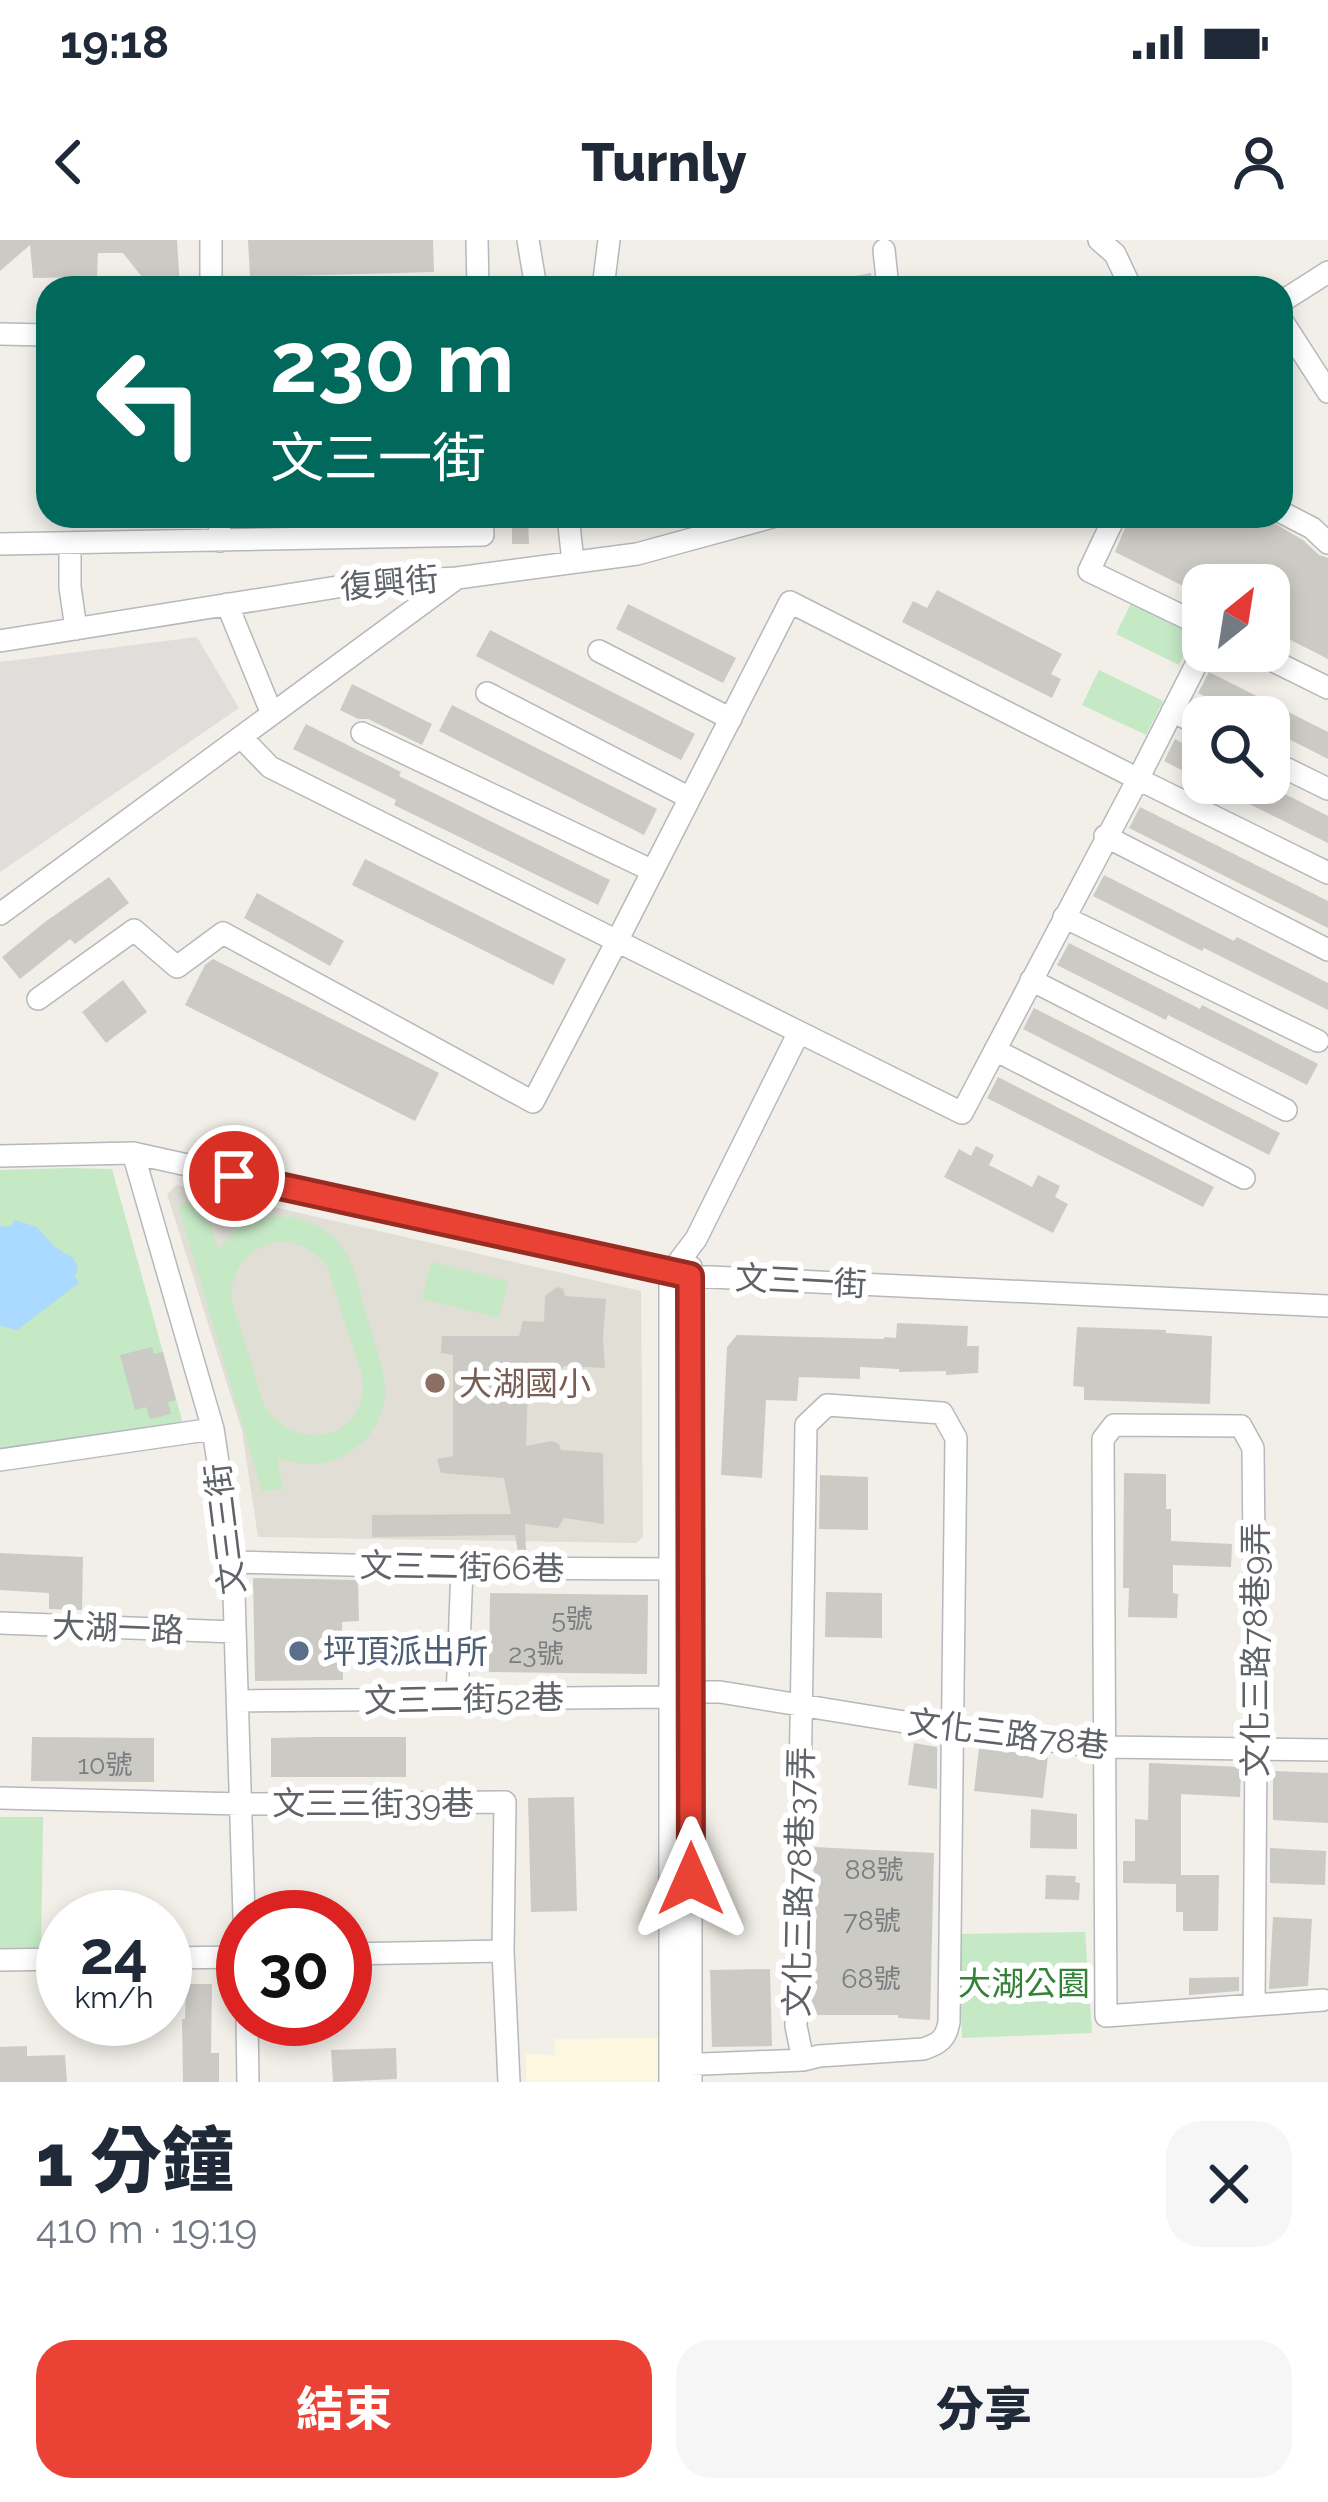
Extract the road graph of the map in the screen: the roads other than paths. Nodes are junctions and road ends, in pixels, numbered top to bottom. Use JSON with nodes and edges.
{"nodes":[{"id":1,"x":211,"y":240,"type":"edge"},
{"id":2,"x":477,"y":240,"type":"edge"},
{"id":3,"x":528,"y":240,"type":"edge"},
{"id":4,"x":609,"y":240,"type":"edge"},
{"id":5,"x":1099,"y":240,"type":"edge"},
{"id":6,"x":884,"y":250,"type":"dead end"},
{"id":7,"x":1328,"y":272,"type":"edge"},
{"id":8,"x":211,"y":276,"type":"edge"},
{"id":9,"x":478,"y":276,"type":"edge"},
{"id":10,"x":534,"y":276,"type":"edge"},
{"id":11,"x":604,"y":276,"type":"edge"},
{"id":12,"x":887,"y":276,"type":"edge"},
{"id":13,"x":1125,"y":276,"type":"edge"},
{"id":14,"x":1293,"y":294,"type":"edge"},
{"id":15,"x":0,"y":334,"type":"edge"},
{"id":16,"x":36,"y":334,"type":"edge"},
{"id":17,"x":1293,"y":338,"type":"edge"},
{"id":18,"x":1328,"y":392,"type":"edge"},
{"id":19,"x":1293,"y":518,"type":"edge"},
{"id":20,"x":219,"y":528,"type":"edge"},
{"id":21,"x":483,"y":528,"type":"edge"},
{"id":22,"x":569,"y":528,"type":"edge"},
{"id":23,"x":732,"y":528,"type":"edge"},
{"id":24,"x":1109,"y":528,"type":"edge"},
{"id":25,"x":220,"y":541,"type":"junction"},
{"id":26,"x":1328,"y":543,"type":"edge"},
{"id":27,"x":0,"y":544,"type":"edge"},
{"id":28,"x":70,"y":544,"type":"junction"},
{"id":29,"x":573,"y":562,"type":"junction"},
{"id":30,"x":457,"y":578,"type":"junction"},
{"id":31,"x":226,"y":604,"type":"junction"},
{"id":32,"x":1182,"y":616,"type":"edge"},
{"id":33,"x":76,"y":629,"type":"junction"},
{"id":34,"x":0,"y":641,"type":"edge"},
{"id":35,"x":599,"y":651,"type":"dead end"},
{"id":36,"x":1290,"y":669,"type":"edge"},
{"id":37,"x":1192,"y":672,"type":"edge"},
{"id":38,"x":1328,"y":688,"type":"edge"},
{"id":39,"x":487,"y":693,"type":"dead end"},
{"id":40,"x":1172,"y":711,"type":"junction"},
{"id":41,"x":272,"y":714,"type":"junction"},
{"id":42,"x":1182,"y":716,"type":"edge"},
{"id":43,"x":730,"y":718,"type":"junction"},
{"id":44,"x":362,"y":733,"type":"dead end"},
{"id":45,"x":241,"y":737,"type":"junction"},
{"id":46,"x":1290,"y":770,"type":"edge"},
{"id":47,"x":1138,"y":778,"type":"junction"},
{"id":48,"x":1328,"y":789,"type":"edge"},
{"id":49,"x":691,"y":798,"type":"junction"},
{"id":50,"x":1105,"y":836,"type":"junction"},
{"id":51,"x":653,"y":872,"type":"junction"},
{"id":52,"x":1328,"y":873,"type":"edge"},
{"id":53,"x":0,"y":914,"type":"edge"},
{"id":54,"x":1064,"y":916,"type":"junction"},
{"id":55,"x":617,"y":941,"type":"junction"},
{"id":56,"x":1328,"y":950,"type":"edge"},
{"id":57,"x":1031,"y":980,"type":"junction"},
{"id":58,"x":38,"y":999,"type":"dead end"},
{"id":59,"x":799,"y":1032,"type":"junction"},
{"id":60,"x":1318,"y":1041,"type":"dead end"},
{"id":61,"x":995,"y":1050,"type":"junction"},
{"id":62,"x":1286,"y":1111,"type":"dead end"},
{"id":63,"x":133,"y":1153,"type":"junction"},
{"id":64,"x":0,"y":1156,"type":"edge"},
{"id":65,"x":1244,"y":1178,"type":"dead end"},
{"id":66,"x":680,"y":1275,"type":"junction"},
{"id":67,"x":1328,"y":1306,"type":"edge"},
{"id":68,"x":213,"y":1429,"type":"junction"},
{"id":69,"x":0,"y":1460,"type":"edge"},
{"id":70,"x":233,"y":1562,"type":"junction"},
{"id":71,"x":462,"y":1568,"type":"junction"},
{"id":72,"x":680,"y":1569,"type":"junction"},
{"id":73,"x":0,"y":1623,"type":"edge"},
{"id":74,"x":235,"y":1632,"type":"junction"},
{"id":75,"x":680,"y":1694,"type":"junction"},
{"id":76,"x":457,"y":1700,"type":"junction"},
{"id":77,"x":238,"y":1701,"type":"junction"},
{"id":78,"x":802,"y":1706,"type":"junction"},
{"id":79,"x":953,"y":1730,"type":"junction"},
{"id":80,"x":1105,"y":1747,"type":"junction"},
{"id":81,"x":1256,"y":1749,"type":"junction"},
{"id":82,"x":1328,"y":1750,"type":"edge"},
{"id":83,"x":0,"y":1798,"type":"edge"},
{"id":84,"x":241,"y":1804,"type":"junction"},
{"id":85,"x":243,"y":1890,"type":"edge"},
{"id":86,"x":503,"y":1951,"type":"junction"},
{"id":87,"x":372,"y":1953,"type":"edge"},
{"id":88,"x":36,"y":1959,"type":"edge"},
{"id":89,"x":0,"y":1960,"type":"edge"},
{"id":90,"x":1323,"y":2000,"type":"dead end"},
{"id":91,"x":1254,"y":2005,"type":"junction"},
{"id":92,"x":247,"y":2046,"type":"edge"},
{"id":93,"x":803,"y":2060,"type":"junction"},
{"id":94,"x":681,"y":2073,"type":"edge"},
{"id":95,"x":248,"y":2082,"type":"edge"},
{"id":96,"x":509,"y":2082,"type":"edge"}],
"edges":[{"from":1,"to":8,"type":"street"},
{"from":2,"to":9,"type":"street"},
{"from":3,"to":10,"type":"street"},
{"from":4,"to":11,"type":"street"},
{"from":5,"to":13,"type":"street"},
{"from":6,"to":12,"type":"street"},
{"from":7,"to":14,"type":"street"},
{"from":15,"to":16,"type":"street"},
{"from":17,"to":18,"type":"street"},
{"from":19,"to":26,"type":"street"},
{"from":20,"to":25,"type":"street"},
{"from":21,"to":25,"type":"street"},
{"from":22,"to":29,"type":"street"},
{"from":23,"to":29,"type":"street","name":"復興街"},
{"from":24,"to":32,"type":"street"},
{"from":25,"to":28,"type":"street"},
{"from":27,"to":28,"type":"street"},
{"from":28,"to":33,"type":"street"},
{"from":29,"to":30,"type":"street","name":"復興街"},
{"from":30,"to":31,"type":"street","name":"復興街"},
{"from":30,"to":41,"type":"street"},
{"from":31,"to":33,"type":"street","name":"復興街"},
{"from":31,"to":41,"type":"street"},
{"from":33,"to":34,"type":"street","name":"復興街"},
{"from":35,"to":43,"type":"street"},
{"from":36,"to":38,"type":"street"},
{"from":37,"to":40,"type":"street"},
{"from":39,"to":49,"type":"street"},
{"from":40,"to":42,"type":"street"},
{"from":40,"to":47,"type":"street"},
{"from":41,"to":45,"type":"street"},
{"from":43,"to":47,"type":"street"},
{"from":43,"to":49,"type":"street"},
{"from":44,"to":51,"type":"street"},
{"from":45,"to":53,"type":"street"},
{"from":45,"to":55,"type":"street"},
{"from":46,"to":48,"type":"street"},
{"from":47,"to":50,"type":"street"},
{"from":47,"to":52,"type":"street"},
{"from":49,"to":51,"type":"street"},
{"from":50,"to":54,"type":"street"},
{"from":50,"to":56,"type":"street"},
{"from":51,"to":55,"type":"street"},
{"from":54,"to":57,"type":"street"},
{"from":54,"to":60,"type":"street"},
{"from":55,"to":58,"type":"street"},
{"from":55,"to":59,"type":"street"},
{"from":57,"to":61,"type":"street"},
{"from":57,"to":62,"type":"street"},
{"from":59,"to":61,"type":"street"},
{"from":59,"to":66,"type":"street"},
{"from":61,"to":65,"type":"street"},
{"from":63,"to":64,"type":"street","name":"文三一街"},
{"from":63,"to":66,"type":"street","name":"文三一街"},
{"from":63,"to":68,"type":"street","name":"文三三街"},
{"from":66,"to":67,"type":"street","name":"文三一街"},
{"from":66,"to":72,"type":"street"},
{"from":68,"to":69,"type":"street"},
{"from":68,"to":70,"type":"street","name":"文三三街"},
{"from":70,"to":71,"type":"street","name":"文三二街66巷"},
{"from":70,"to":74,"type":"street","name":"文三三街"},
{"from":71,"to":72,"type":"street","name":"文三二街66巷"},
{"from":71,"to":76,"type":"street"},
{"from":72,"to":75,"type":"street"},
{"from":73,"to":74,"type":"street","name":"大湖一路"},
{"from":74,"to":77,"type":"street","name":"文三三街"},
{"from":75,"to":76,"type":"street","name":"文三二街52巷"},
{"from":75,"to":78,"type":"street","name":"文化三路78巷"},
{"from":75,"to":94,"type":"street"},
{"from":76,"to":77,"type":"street","name":"文三二街52巷"},
{"from":77,"to":84,"type":"street","name":"文三三街"},
{"from":78,"to":79,"type":"street","name":"文化三路78巷"},
{"from":78,"to":79,"type":"street","name":"文化三路78巷37弄"},
{"from":78,"to":93,"type":"street","name":"文化三路78巷37弄"},
{"from":79,"to":80,"type":"street","name":"文化三路78巷"},
{"from":79,"to":93,"type":"street","name":"文化三路78巷37弄"},
{"from":80,"to":81,"type":"street","name":"文化三路78巷"},
{"from":80,"to":81,"type":"street","name":"文化三路78巷9弄"},
{"from":80,"to":91,"type":"street"},
{"from":81,"to":82,"type":"street","name":"文化三路78巷"},
{"from":81,"to":91,"type":"street","name":"文化三路78巷9弄"},
{"from":83,"to":84,"type":"street","name":"文三三街39巷"},
{"from":84,"to":85,"type":"street","name":"文三三街"},
{"from":84,"to":86,"type":"street","name":"文三三街39巷"},
{"from":86,"to":87,"type":"street"},
{"from":86,"to":96,"type":"street"},
{"from":88,"to":89,"type":"street"},
{"from":90,"to":91,"type":"street"},
{"from":92,"to":95,"type":"street"},
{"from":93,"to":94,"type":"street"}]}
